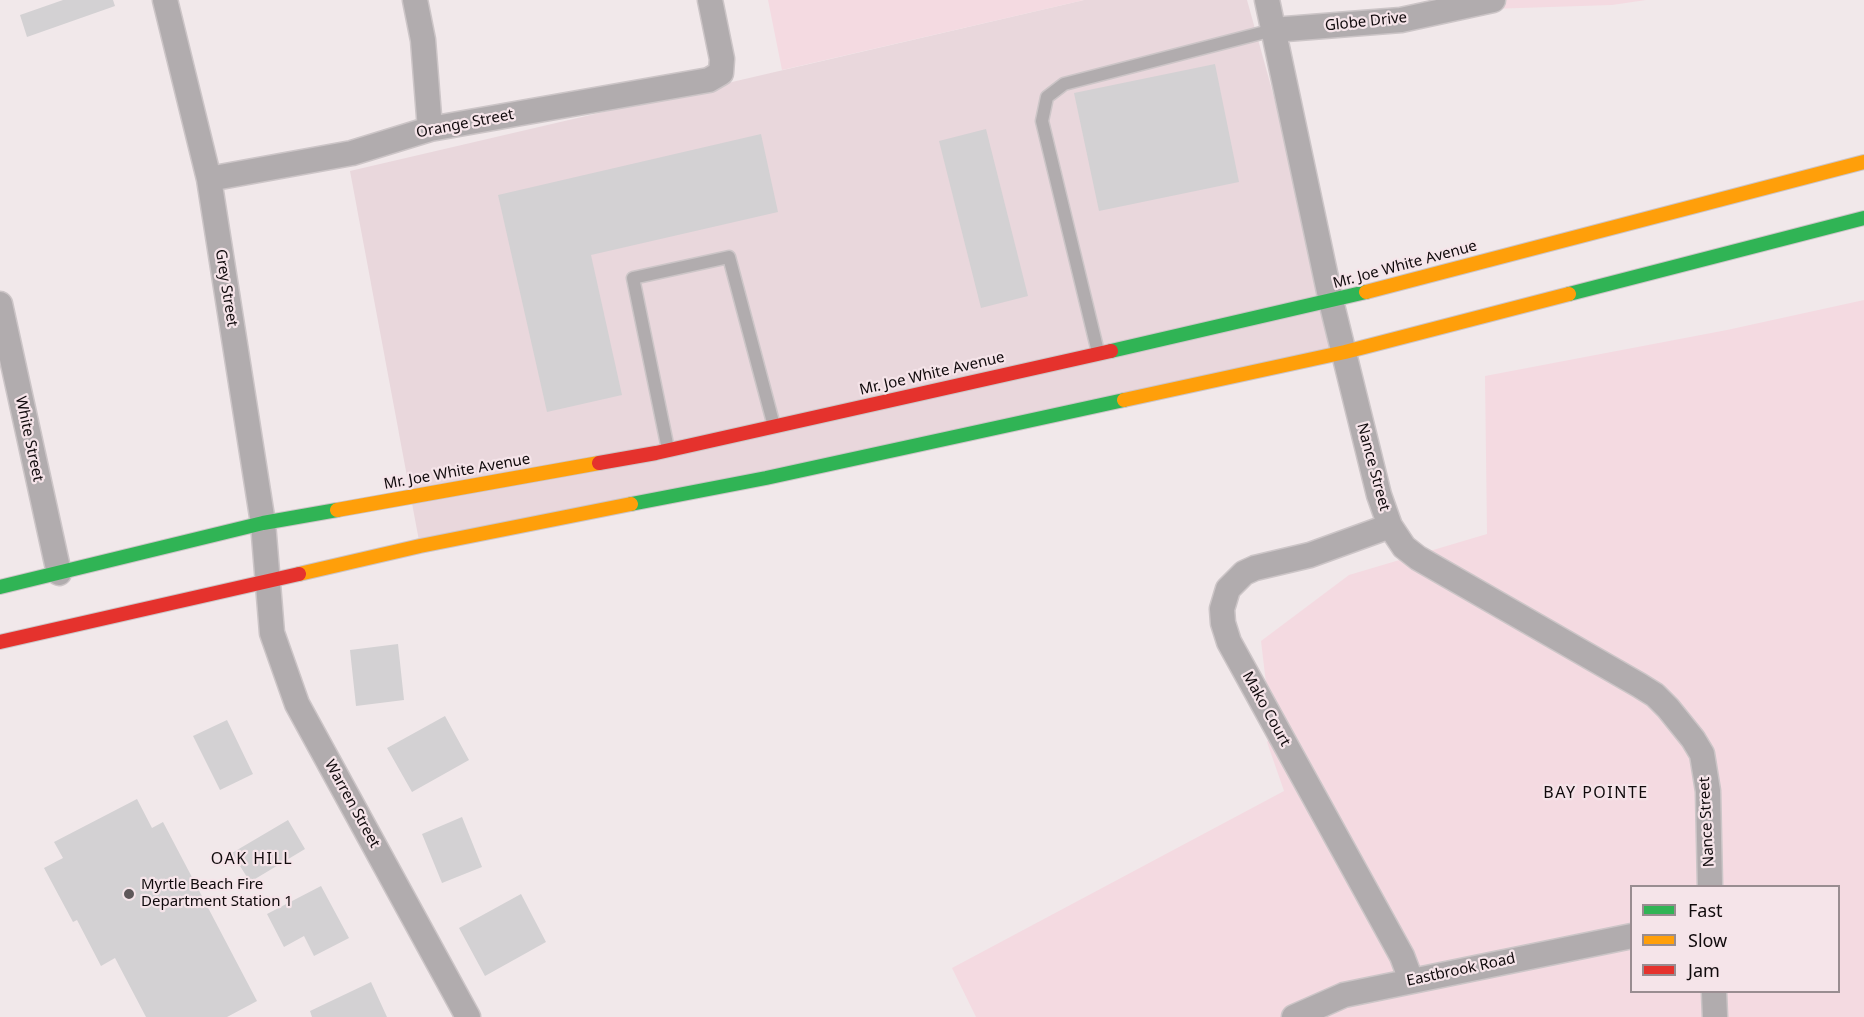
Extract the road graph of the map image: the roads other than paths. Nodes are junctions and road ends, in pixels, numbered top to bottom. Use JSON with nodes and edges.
{"nodes":[{"id":1,"x":165,"y":0,"type":"edge"},
{"id":2,"x":415,"y":0,"type":"edge"},
{"id":3,"x":710,"y":0,"type":"edge"},
{"id":4,"x":1267,"y":0,"type":"edge"},
{"id":5,"x":1493,"y":0,"type":"edge"},
{"id":6,"x":1399,"y":10,"type":"edge"},
{"id":7,"x":1273,"y":30,"type":"junction"},
{"id":8,"x":430,"y":129,"type":"junction"},
{"id":9,"x":1864,"y":162,"type":"edge"},
{"id":10,"x":209,"y":179,"type":"junction"},
{"id":11,"x":1864,"y":218,"type":"edge"},
{"id":12,"x":1331,"y":301,"type":"junction"},
{"id":13,"x":0,"y":304,"type":"edge"},
{"id":14,"x":1345,"y":352,"type":"junction"},
{"id":15,"x":1098,"y":354,"type":"junction"},
{"id":16,"x":774,"y":427,"type":"junction"},
{"id":17,"x":668,"y":451,"type":"junction"},
{"id":18,"x":263,"y":523,"type":"junction"},
{"id":19,"x":1390,"y":526,"type":"junction"},
{"id":20,"x":59,"y":573,"type":"junction"},
{"id":21,"x":267,"y":581,"type":"junction"},
{"id":22,"x":0,"y":587,"type":"edge"},
{"id":23,"x":0,"y":642,"type":"edge"},
{"id":24,"x":1710,"y":885,"type":"edge"},
{"id":25,"x":1630,"y":936,"type":"edge"},
{"id":26,"x":1411,"y":980,"type":"junction"},
{"id":27,"x":1714,"y":993,"type":"edge"},
{"id":28,"x":468,"y":1017,"type":"edge"},
{"id":29,"x":1294,"y":1017,"type":"edge"},
{"id":30,"x":1715,"y":1017,"type":"edge"}],
"edges":[{"from":1,"to":10,"type":"street","name":"Grey Street"},
{"from":2,"to":8,"type":"street"},
{"from":3,"to":8,"type":"street","name":"Orange Street"},
{"from":4,"to":7,"type":"street","name":"Nance Street"},
{"from":5,"to":6,"type":"street","name":"Globe Drive"},
{"from":6,"to":7,"type":"street","name":"Globe Drive"},
{"from":7,"to":12,"type":"street","name":"Nance Street"},
{"from":7,"to":15,"type":"lane"},
{"from":8,"to":10,"type":"street","name":"Orange Street"},
{"from":9,"to":12,"type":"main road","name":"Mr. Joe White Avenue"},
{"from":10,"to":18,"type":"street","name":"Grey Street"},
{"from":11,"to":14,"type":"main road"},
{"from":12,"to":14,"type":"street","name":"Nance Street"},
{"from":12,"to":15,"type":"main road","name":"Mr. Joe White Avenue"},
{"from":13,"to":20,"type":"street","name":"White Street"},
{"from":14,"to":19,"type":"street","name":"Nance Street"},
{"from":14,"to":21,"type":"main road"},
{"from":15,"to":16,"type":"main road","name":"Mr. Joe White Avenue"},
{"from":16,"to":17,"type":"main road","name":"Mr. Joe White Avenue"},
{"from":16,"to":17,"type":"lane"},
{"from":17,"to":18,"type":"main road","name":"Mr. Joe White Avenue"},
{"from":18,"to":20,"type":"main road","name":"Mr. Joe White Avenue"},
{"from":18,"to":21,"type":"street","name":"Grey Street"},
{"from":19,"to":24,"type":"street","name":"Nance Street"},
{"from":19,"to":26,"type":"street","name":"Mako Court"},
{"from":20,"to":22,"type":"main road","name":"Mr. Joe White Avenue"},
{"from":21,"to":23,"type":"main road"},
{"from":21,"to":28,"type":"street","name":"Warren Street"},
{"from":25,"to":26,"type":"street","name":"Eastbrook Road"},
{"from":26,"to":29,"type":"street","name":"Eastbrook Road"},
{"from":27,"to":30,"type":"street"}]}
